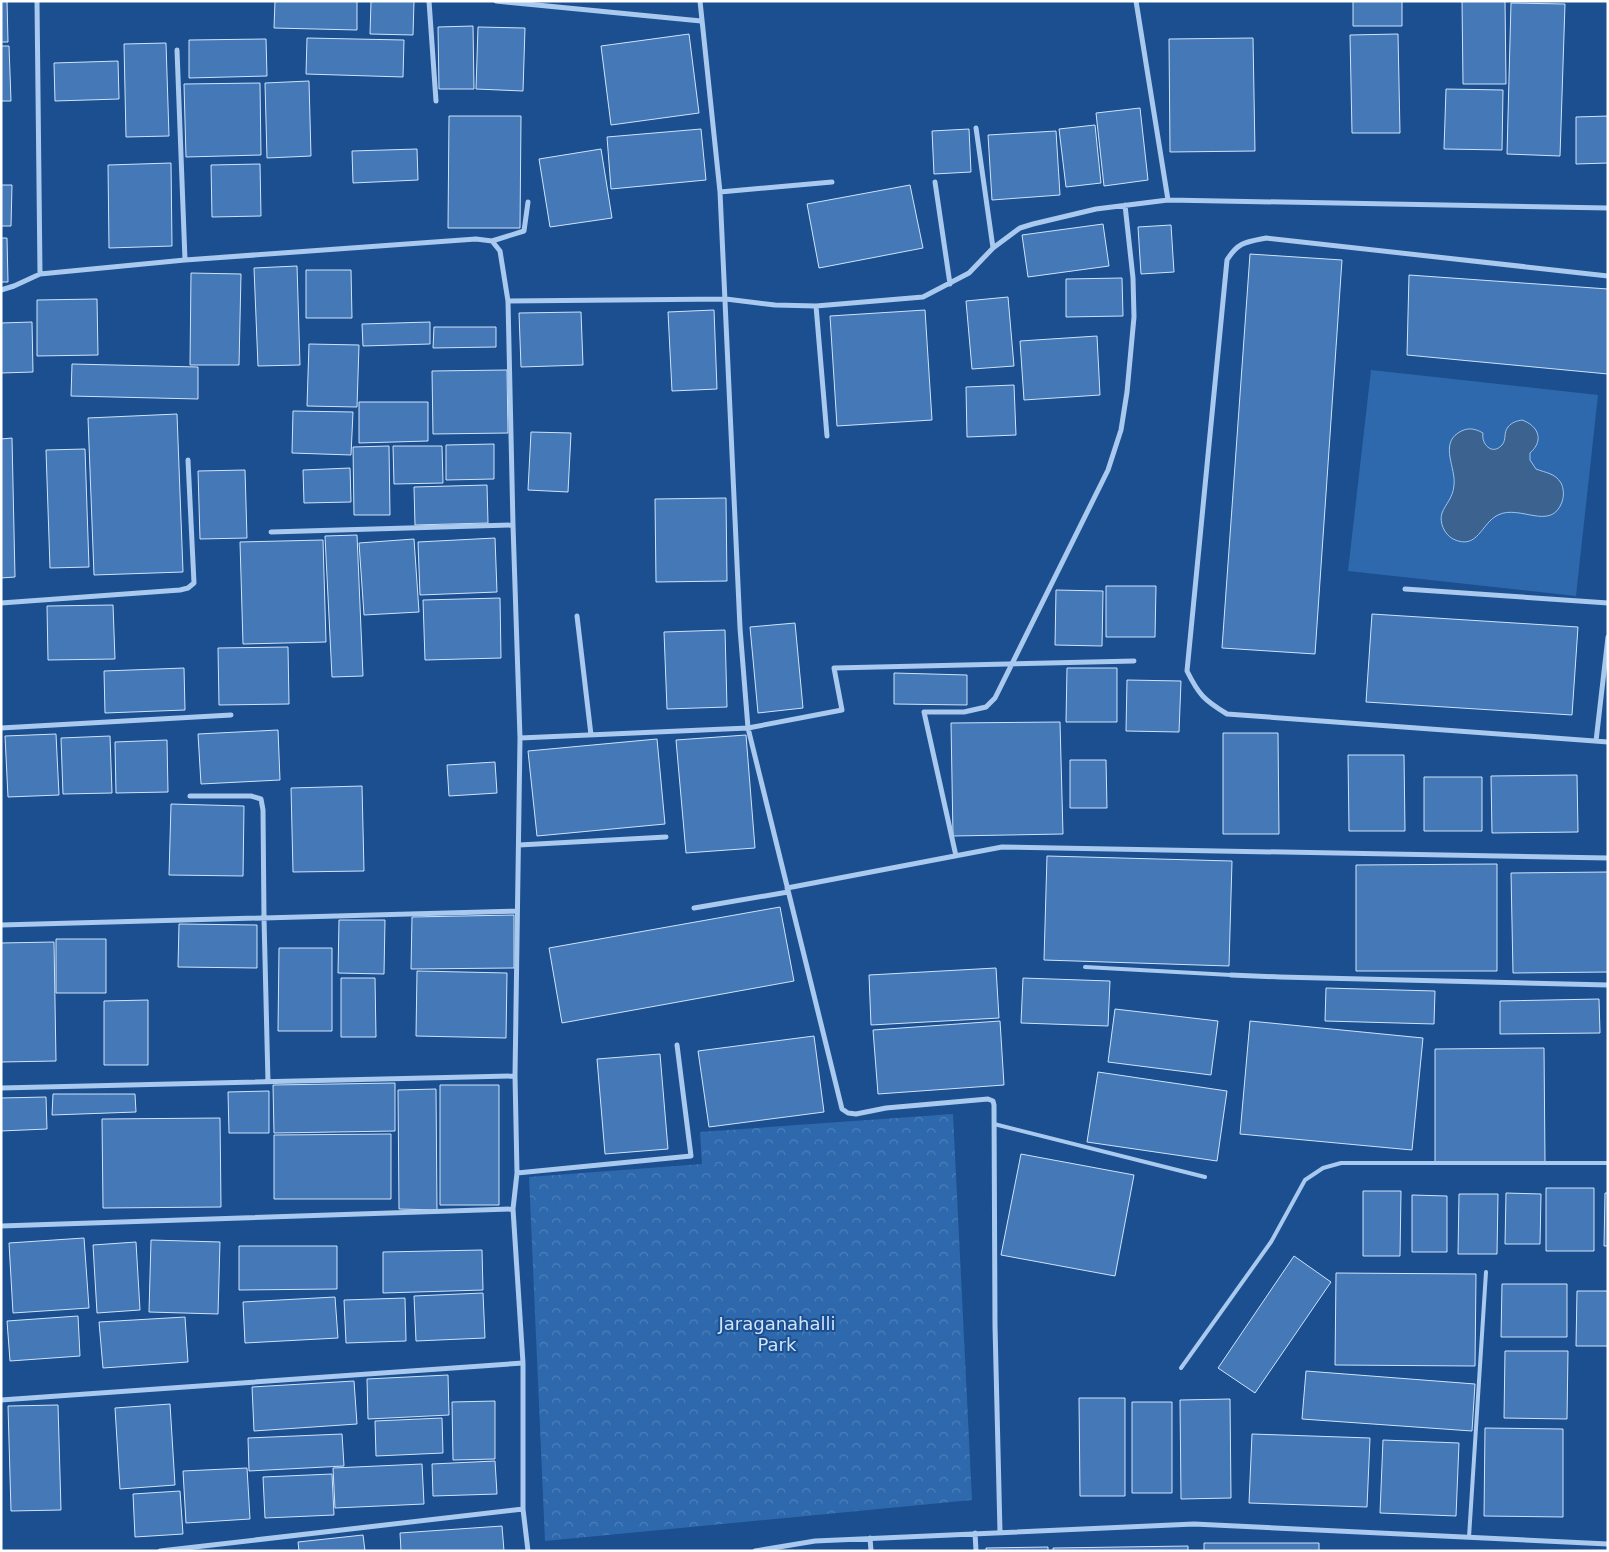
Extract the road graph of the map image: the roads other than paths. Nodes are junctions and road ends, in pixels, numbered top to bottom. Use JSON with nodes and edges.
{"nodes":[{"id":1,"x":37,"y":1,"type":"edge"},
{"id":2,"x":429,"y":1,"type":"edge"},
{"id":3,"x":496,"y":1,"type":"edge"},
{"id":4,"x":700,"y":1,"type":"edge"},
{"id":5,"x":1136,"y":1,"type":"edge"},
{"id":6,"x":701,"y":22,"type":"junction"},
{"id":7,"x":177,"y":50,"type":"dead end"},
{"id":8,"x":436,"y":102,"type":"dead end"},
{"id":9,"x":976,"y":128,"type":"dead end"},
{"id":10,"x":832,"y":182,"type":"dead end"},
{"id":11,"x":935,"y":182,"type":"dead end"},
{"id":12,"x":720,"y":192,"type":"junction"},
{"id":13,"x":1168,"y":200,"type":"junction"},
{"id":14,"x":528,"y":202,"type":"dead end"},
{"id":15,"x":1125,"y":205,"type":"junction"},
{"id":16,"x":1608,"y":208,"type":"edge"},
{"id":17,"x":492,"y":242,"type":"junction"},
{"id":18,"x":993,"y":248,"type":"junction"},
{"id":19,"x":185,"y":260,"type":"junction"},
{"id":20,"x":40,"y":274,"type":"junction"},
{"id":21,"x":1608,"y":276,"type":"edge"},
{"id":22,"x":950,"y":284,"type":"junction"},
{"id":23,"x":1,"y":290,"type":"edge"},
{"id":24,"x":726,"y":299,"type":"junction"},
{"id":25,"x":508,"y":301,"type":"junction"},
{"id":26,"x":816,"y":306,"type":"junction"},
{"id":27,"x":828,"y":436,"type":"dead end"},
{"id":28,"x":188,"y":460,"type":"dead end"},
{"id":29,"x":513,"y":525,"type":"junction"},
{"id":30,"x":272,"y":532,"type":"dead end"},
{"id":31,"x":1405,"y":589,"type":"dead end"},
{"id":32,"x":1,"y":602,"type":"edge"},
{"id":33,"x":1608,"y":603,"type":"edge"},
{"id":34,"x":577,"y":616,"type":"dead end"},
{"id":35,"x":1608,"y":637,"type":"edge"},
{"id":36,"x":1134,"y":661,"type":"dead end"},
{"id":37,"x":1012,"y":663,"type":"junction"},
{"id":38,"x":231,"y":715,"type":"dead end"},
{"id":39,"x":1,"y":728,"type":"edge"},
{"id":40,"x":748,"y":728,"type":"junction"},
{"id":41,"x":591,"y":735,"type":"junction"},
{"id":42,"x":520,"y":738,"type":"junction"},
{"id":43,"x":1596,"y":741,"type":"junction"},
{"id":44,"x":1608,"y":742,"type":"edge"},
{"id":45,"x":190,"y":796,"type":"dead end"},
{"id":46,"x":666,"y":836,"type":"dead end"},
{"id":47,"x":519,"y":845,"type":"junction"},
{"id":48,"x":956,"y":856,"type":"junction"},
{"id":49,"x":1608,"y":858,"type":"edge"},
{"id":50,"x":788,"y":890,"type":"junction"},
{"id":51,"x":694,"y":908,"type":"dead end"},
{"id":52,"x":517,"y":911,"type":"junction"},
{"id":53,"x":264,"y":918,"type":"junction"},
{"id":54,"x":1,"y":925,"type":"edge"},
{"id":55,"x":1085,"y":967,"type":"dead end"},
{"id":56,"x":1231,"y":975,"type":"joint"},
{"id":57,"x":1608,"y":985,"type":"edge"},
{"id":58,"x":677,"y":1045,"type":"dead end"},
{"id":59,"x":515,"y":1076,"type":"junction"},
{"id":60,"x":268,"y":1082,"type":"junction"},
{"id":61,"x":1,"y":1088,"type":"edge"},
{"id":62,"x":994,"y":1124,"type":"junction"},
{"id":63,"x":1608,"y":1163,"type":"edge"},
{"id":64,"x":518,"y":1173,"type":"junction"},
{"id":65,"x":1205,"y":1177,"type":"dead end"},
{"id":66,"x":513,"y":1209,"type":"junction"},
{"id":67,"x":1,"y":1226,"type":"edge"},
{"id":68,"x":1486,"y":1272,"type":"dead end"},
{"id":69,"x":523,"y":1363,"type":"junction"},
{"id":70,"x":1181,"y":1368,"type":"dead end"},
{"id":71,"x":1,"y":1400,"type":"edge"},
{"id":72,"x":523,"y":1508,"type":"junction"},
{"id":73,"x":1000,"y":1532,"type":"junction"},
{"id":74,"x":975,"y":1533,"type":"junction"},
{"id":75,"x":1469,"y":1537,"type":"junction"},
{"id":76,"x":870,"y":1538,"type":"junction"},
{"id":77,"x":1608,"y":1544,"type":"edge"},
{"id":78,"x":160,"y":1551,"type":"edge"},
{"id":79,"x":528,"y":1551,"type":"edge"},
{"id":80,"x":755,"y":1551,"type":"edge"},
{"id":81,"x":871,"y":1551,"type":"edge"},
{"id":82,"x":976,"y":1551,"type":"edge"}],
"edges":[{"from":1,"to":20,"type":"street"},
{"from":2,"to":8,"type":"street"},
{"from":3,"to":6,"type":"street"},
{"from":4,"to":6,"type":"street"},
{"from":5,"to":13,"type":"street"},
{"from":6,"to":12,"type":"street"},
{"from":7,"to":19,"type":"street"},
{"from":9,"to":18,"type":"street"},
{"from":10,"to":12,"type":"street"},
{"from":11,"to":22,"type":"street"},
{"from":12,"to":24,"type":"street"},
{"from":13,"to":15,"type":"street"},
{"from":13,"to":16,"type":"street"},
{"from":14,"to":17,"type":"street"},
{"from":15,"to":18,"type":"street"},
{"from":15,"to":37,"type":"street"},
{"from":17,"to":19,"type":"street"},
{"from":17,"to":25,"type":"street"},
{"from":18,"to":22,"type":"street"},
{"from":19,"to":20,"type":"street"},
{"from":20,"to":23,"type":"street"},
{"from":21,"to":43,"type":"street"},
{"from":22,"to":26,"type":"street"},
{"from":24,"to":25,"type":"street"},
{"from":24,"to":26,"type":"street"},
{"from":24,"to":40,"type":"street"},
{"from":25,"to":29,"type":"street"},
{"from":26,"to":27,"type":"street"},
{"from":28,"to":32,"type":"street"},
{"from":29,"to":30,"type":"street"},
{"from":29,"to":42,"type":"street"},
{"from":31,"to":33,"type":"street"},
{"from":34,"to":41,"type":"street"},
{"from":35,"to":43,"type":"street"},
{"from":36,"to":37,"type":"street"},
{"from":37,"to":40,"type":"street"},
{"from":37,"to":48,"type":"street"},
{"from":38,"to":39,"type":"street"},
{"from":40,"to":41,"type":"street"},
{"from":40,"to":50,"type":"street"},
{"from":41,"to":42,"type":"street"},
{"from":42,"to":47,"type":"street"},
{"from":43,"to":44,"type":"street"},
{"from":45,"to":53,"type":"street"},
{"from":46,"to":47,"type":"street"},
{"from":47,"to":52,"type":"street"},
{"from":48,"to":49,"type":"street"},
{"from":48,"to":50,"type":"street"},
{"from":50,"to":51,"type":"street"},
{"from":50,"to":62,"type":"street"},
{"from":52,"to":53,"type":"street"},
{"from":52,"to":59,"type":"street"},
{"from":53,"to":54,"type":"street"},
{"from":53,"to":60,"type":"street"},
{"from":55,"to":56,"type":"lane"},
{"from":56,"to":57,"type":"street"},
{"from":58,"to":64,"type":"street"},
{"from":59,"to":60,"type":"street"},
{"from":59,"to":64,"type":"street"},
{"from":60,"to":61,"type":"street"},
{"from":62,"to":65,"type":"lane"},
{"from":62,"to":73,"type":"street"},
{"from":63,"to":70,"type":"lane"},
{"from":64,"to":66,"type":"street"},
{"from":66,"to":67,"type":"street"},
{"from":66,"to":69,"type":"street"},
{"from":68,"to":75,"type":"lane"},
{"from":69,"to":71,"type":"street"},
{"from":69,"to":72,"type":"street"},
{"from":72,"to":78,"type":"street"},
{"from":72,"to":79,"type":"street"},
{"from":73,"to":74,"type":"street"},
{"from":73,"to":75,"type":"street"},
{"from":74,"to":76,"type":"street"},
{"from":74,"to":82,"type":"street"},
{"from":75,"to":77,"type":"street"},
{"from":76,"to":80,"type":"street"},
{"from":76,"to":81,"type":"street"}]}
